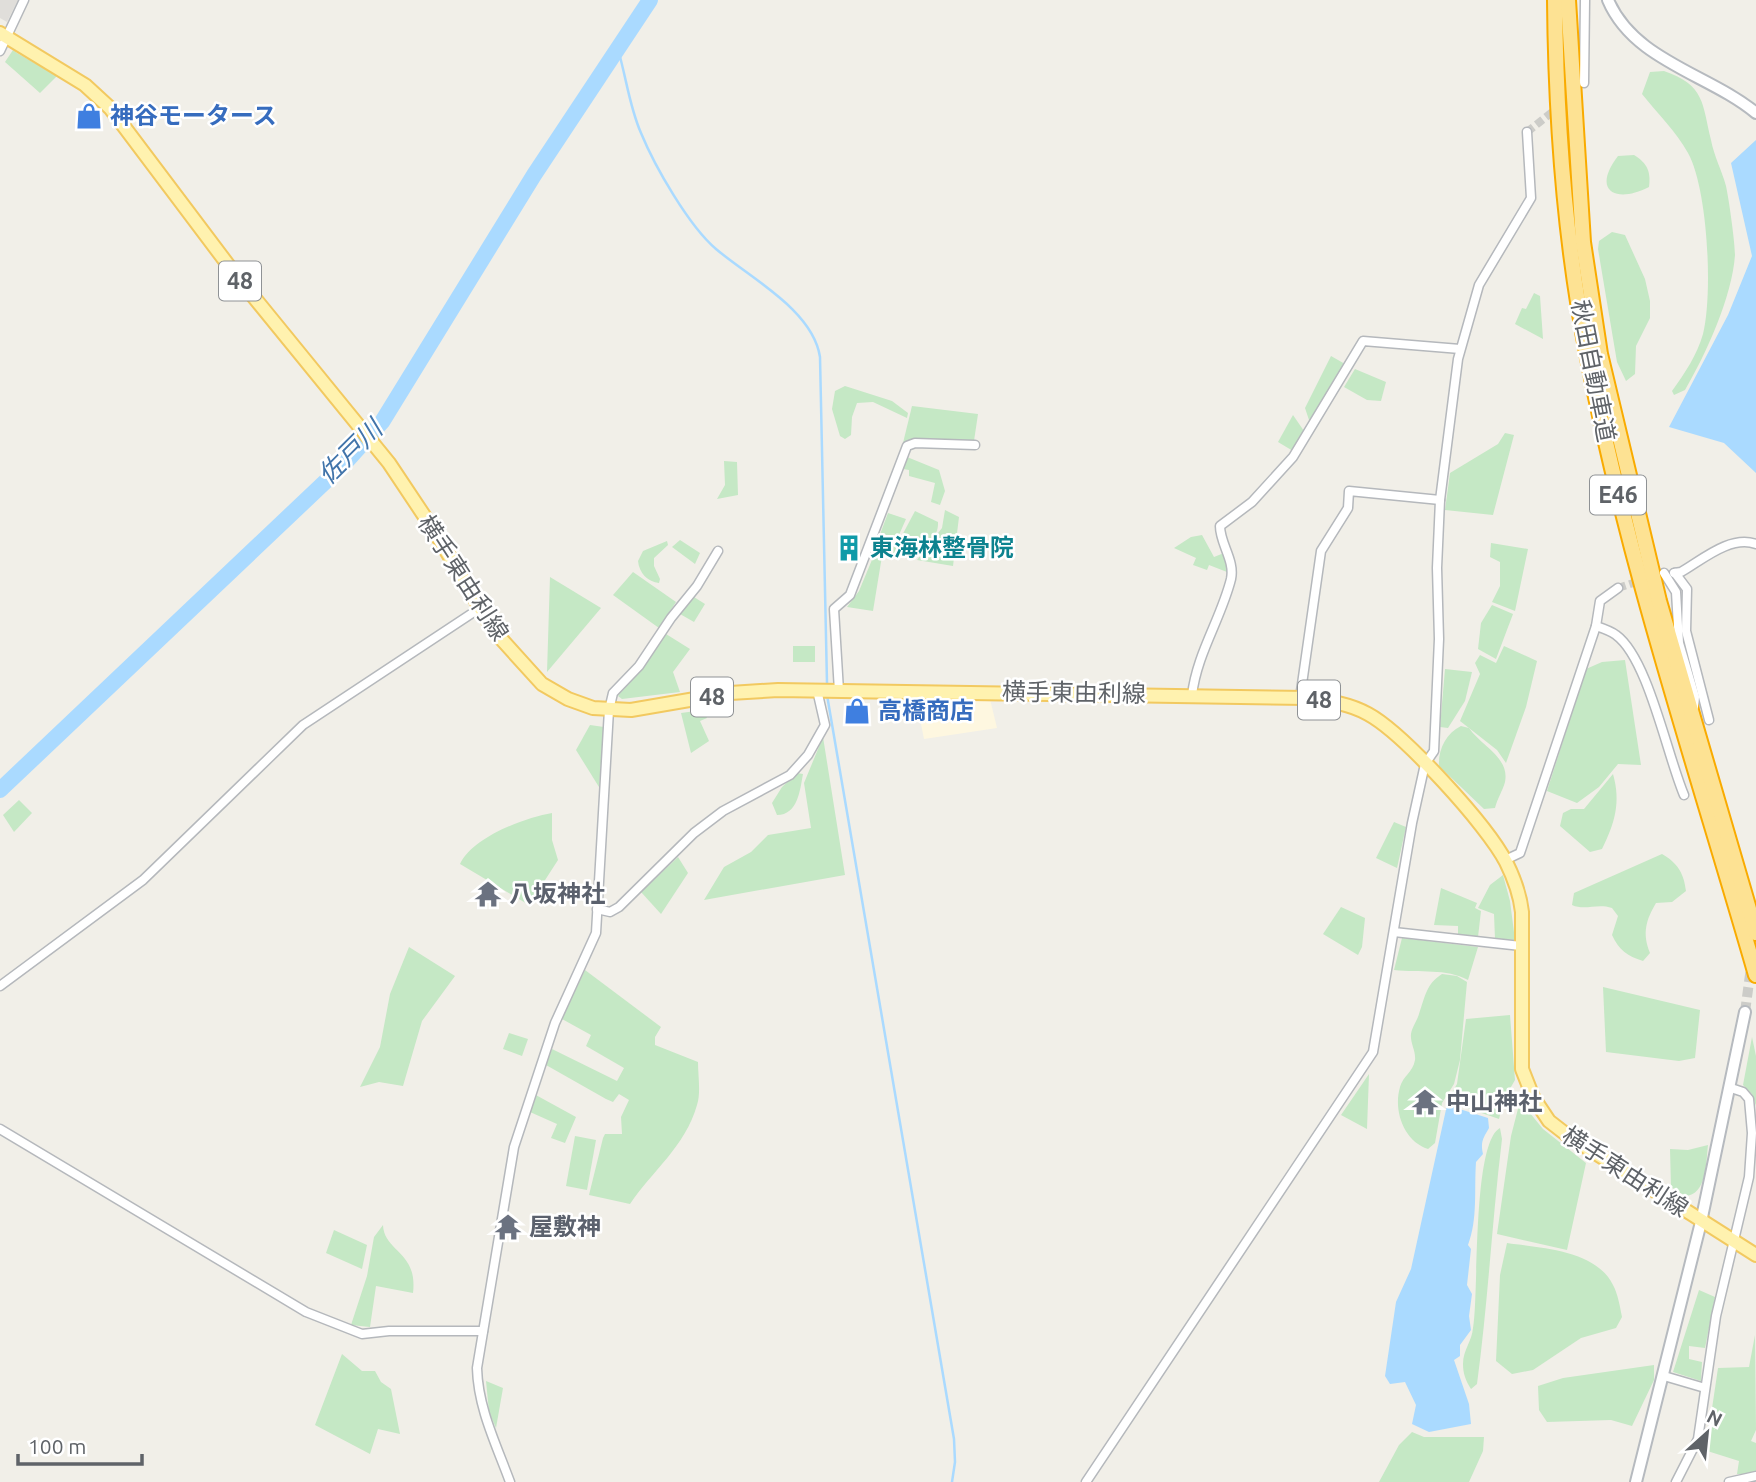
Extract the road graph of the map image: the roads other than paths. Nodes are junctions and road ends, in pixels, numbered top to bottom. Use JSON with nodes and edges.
{"nodes":[{"id":1,"x":24,"y":0,"type":"edge"},
{"id":2,"x":1555,"y":0,"type":"edge"},
{"id":3,"x":1568,"y":0,"type":"edge"},
{"id":4,"x":1586,"y":0,"type":"edge"},
{"id":5,"x":1608,"y":0,"type":"edge"},
{"id":6,"x":4,"y":35,"type":"edge"},
{"id":7,"x":0,"y":51,"type":"edge"},
{"id":8,"x":1584,"y":83,"type":"dead end"},
{"id":9,"x":1756,"y":113,"type":"edge"},
{"id":10,"x":1527,"y":132,"type":"dead end"},
{"id":11,"x":1460,"y":349,"type":"junction"},
{"id":12,"x":975,"y":445,"type":"dead end"},
{"id":13,"x":1440,"y":500,"type":"junction"},
{"id":14,"x":1756,"y":544,"type":"edge"},
{"id":15,"x":718,"y":551,"type":"dead end"},
{"id":16,"x":1675,"y":573,"type":"junction"},
{"id":17,"x":1618,"y":588,"type":"tunnel mouth"},
{"id":18,"x":480,"y":608,"type":"junction"},
{"id":19,"x":1596,"y":626,"type":"junction"},
{"id":20,"x":817,"y":690,"type":"junction"},
{"id":21,"x":839,"y":691,"type":"junction"},
{"id":22,"x":1192,"y":695,"type":"junction"},
{"id":23,"x":1300,"y":698,"type":"junction"},
{"id":24,"x":608,"y":710,"type":"junction"},
{"id":25,"x":1692,"y":716,"type":"junction"},
{"id":26,"x":1709,"y":720,"type":"dead end"},
{"id":27,"x":1426,"y":764,"type":"junction"},
{"id":28,"x":1684,"y":795,"type":"dead end"},
{"id":29,"x":1505,"y":860,"type":"junction"},
{"id":30,"x":597,"y":909,"type":"junction"},
{"id":31,"x":1394,"y":932,"type":"junction"},
{"id":32,"x":1756,"y":933,"type":"edge"},
{"id":33,"x":1521,"y":946,"type":"junction"},
{"id":34,"x":1756,"y":975,"type":"edge"},
{"id":35,"x":0,"y":984,"type":"edge"},
{"id":36,"x":1745,"y":1012,"type":"tunnel mouth"},
{"id":37,"x":1731,"y":1088,"type":"junction"},
{"id":38,"x":0,"y":1129,"type":"edge"},
{"id":39,"x":1701,"y":1222,"type":"junction"},
{"id":40,"x":1735,"y":1241,"type":"junction"},
{"id":41,"x":1756,"y":1255,"type":"edge"},
{"id":42,"x":482,"y":1331,"type":"junction"},
{"id":43,"x":1664,"y":1376,"type":"junction"},
{"id":44,"x":1705,"y":1388,"type":"junction"},
{"id":45,"x":1756,"y":1476,"type":"edge"},
{"id":46,"x":510,"y":1482,"type":"edge"},
{"id":47,"x":1086,"y":1482,"type":"edge"},
{"id":48,"x":1636,"y":1482,"type":"edge"},
{"id":49,"x":1676,"y":1482,"type":"edge"},
{"id":50,"x":1728,"y":1482,"type":"edge"}],
"edges":[{"from":1,"to":6,"type":"street"},
{"from":2,"to":34,"type":"highway","name":"秋田自動車道","number":"E46"},
{"from":3,"to":25,"type":"highway","name":"秋田自動車道","number":"E46"},
{"from":4,"to":8,"type":"street"},
{"from":5,"to":9,"type":"main road"},
{"from":6,"to":7,"type":"street"},
{"from":6,"to":18,"type":"main road","name":"横手東由利線","number":"48"},
{"from":10,"to":11,"type":"street"},
{"from":11,"to":13,"type":"street"},
{"from":11,"to":22,"type":"street"},
{"from":12,"to":21,"type":"street"},
{"from":13,"to":23,"type":"street"},
{"from":13,"to":27,"type":"street"},
{"from":14,"to":16,"type":"street"},
{"from":15,"to":24,"type":"street"},
{"from":16,"to":25,"type":"street"},
{"from":16,"to":26,"type":"street"},
{"from":17,"to":19,"type":"street"},
{"from":18,"to":24,"type":"main road","name":"横手東由利線","number":"48"},
{"from":18,"to":35,"type":"street"},
{"from":19,"to":28,"type":"street"},
{"from":19,"to":29,"type":"street"},
{"from":20,"to":21,"type":"main road","name":"横手東由利線","number":"48"},
{"from":20,"to":24,"type":"main road","name":"横手東由利線","number":"48"},
{"from":20,"to":30,"type":"street"},
{"from":21,"to":22,"type":"main road","name":"横手東由利線","number":"48"},
{"from":22,"to":23,"type":"main road","name":"横手東由利線","number":"48"},
{"from":23,"to":27,"type":"main road","name":"横手東由利線","number":"48"},
{"from":24,"to":30,"type":"street"},
{"from":25,"to":32,"type":"highway","name":"秋田自動車道","number":"E46"},
{"from":27,"to":29,"type":"main road","name":"横手東由利線","number":"48"},
{"from":27,"to":31,"type":"street"},
{"from":29,"to":33,"type":"main road","name":"横手東由利線","number":"48"},
{"from":30,"to":42,"type":"street"},
{"from":31,"to":33,"type":"street"},
{"from":31,"to":47,"type":"street"},
{"from":33,"to":39,"type":"main road","name":"横手東由利線","number":"48"},
{"from":36,"to":37,"type":"main road"},
{"from":37,"to":39,"type":"main road"},
{"from":37,"to":40,"type":"street"},
{"from":38,"to":42,"type":"street"},
{"from":39,"to":40,"type":"main road","name":"横手東由利線","number":"48"},
{"from":39,"to":43,"type":"main road"},
{"from":40,"to":41,"type":"main road","name":"横手東由利線","number":"48"},
{"from":40,"to":44,"type":"street"},
{"from":42,"to":46,"type":"street"},
{"from":43,"to":44,"type":"street"},
{"from":43,"to":48,"type":"main road"},
{"from":44,"to":49,"type":"street"},
{"from":45,"to":50,"type":"street"}]}
